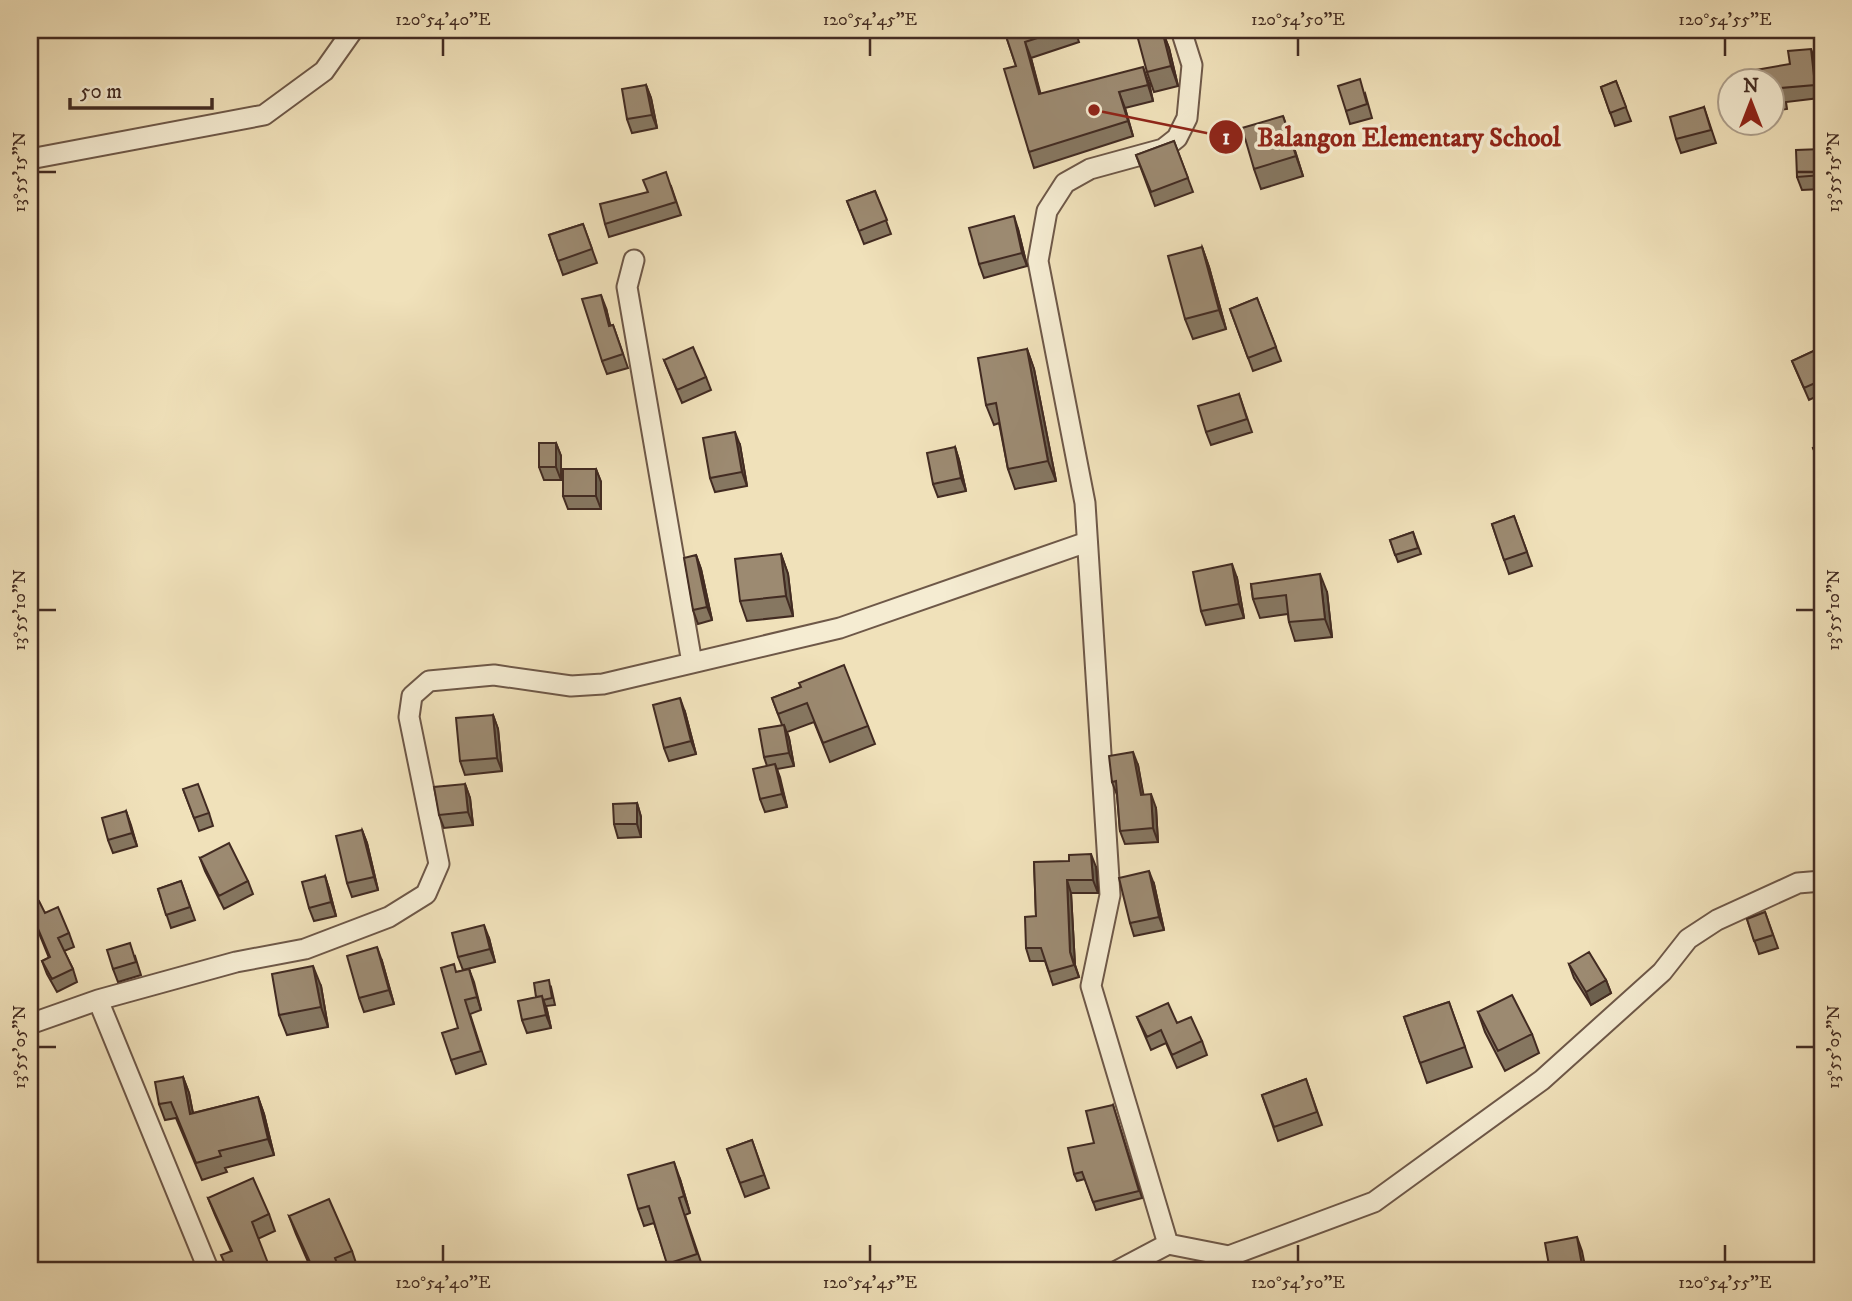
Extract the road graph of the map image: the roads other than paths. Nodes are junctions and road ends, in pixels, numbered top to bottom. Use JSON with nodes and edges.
{"nodes":[{"id":1,"x":353,"y":30,"type":"edge"},
{"id":2,"x":1181,"y":30,"type":"edge"},
{"id":3,"x":30,"y":159,"type":"edge"},
{"id":4,"x":634,"y":260,"type":"dead end"},
{"id":5,"x":1087,"y":542,"type":"junction"},
{"id":6,"x":692,"y":663,"type":"junction"},
{"id":7,"x":1822,"y":881,"type":"edge"},
{"id":8,"x":98,"y":1000,"type":"junction"},
{"id":9,"x":30,"y":1024,"type":"edge"},
{"id":10,"x":1168,"y":1244,"type":"junction"},
{"id":11,"x":209,"y":1271,"type":"edge"},
{"id":12,"x":1117,"y":1271,"type":"edge"}],
"edges":[{"from":1,"to":3,"type":"street"},
{"from":2,"to":5,"type":"street"},
{"from":4,"to":6,"type":"street"},
{"from":5,"to":6,"type":"street"},
{"from":5,"to":10,"type":"street"},
{"from":6,"to":8,"type":"street"},
{"from":7,"to":10,"type":"street"},
{"from":8,"to":9,"type":"street"},
{"from":8,"to":11,"type":"street"},
{"from":10,"to":12,"type":"street"}]}
